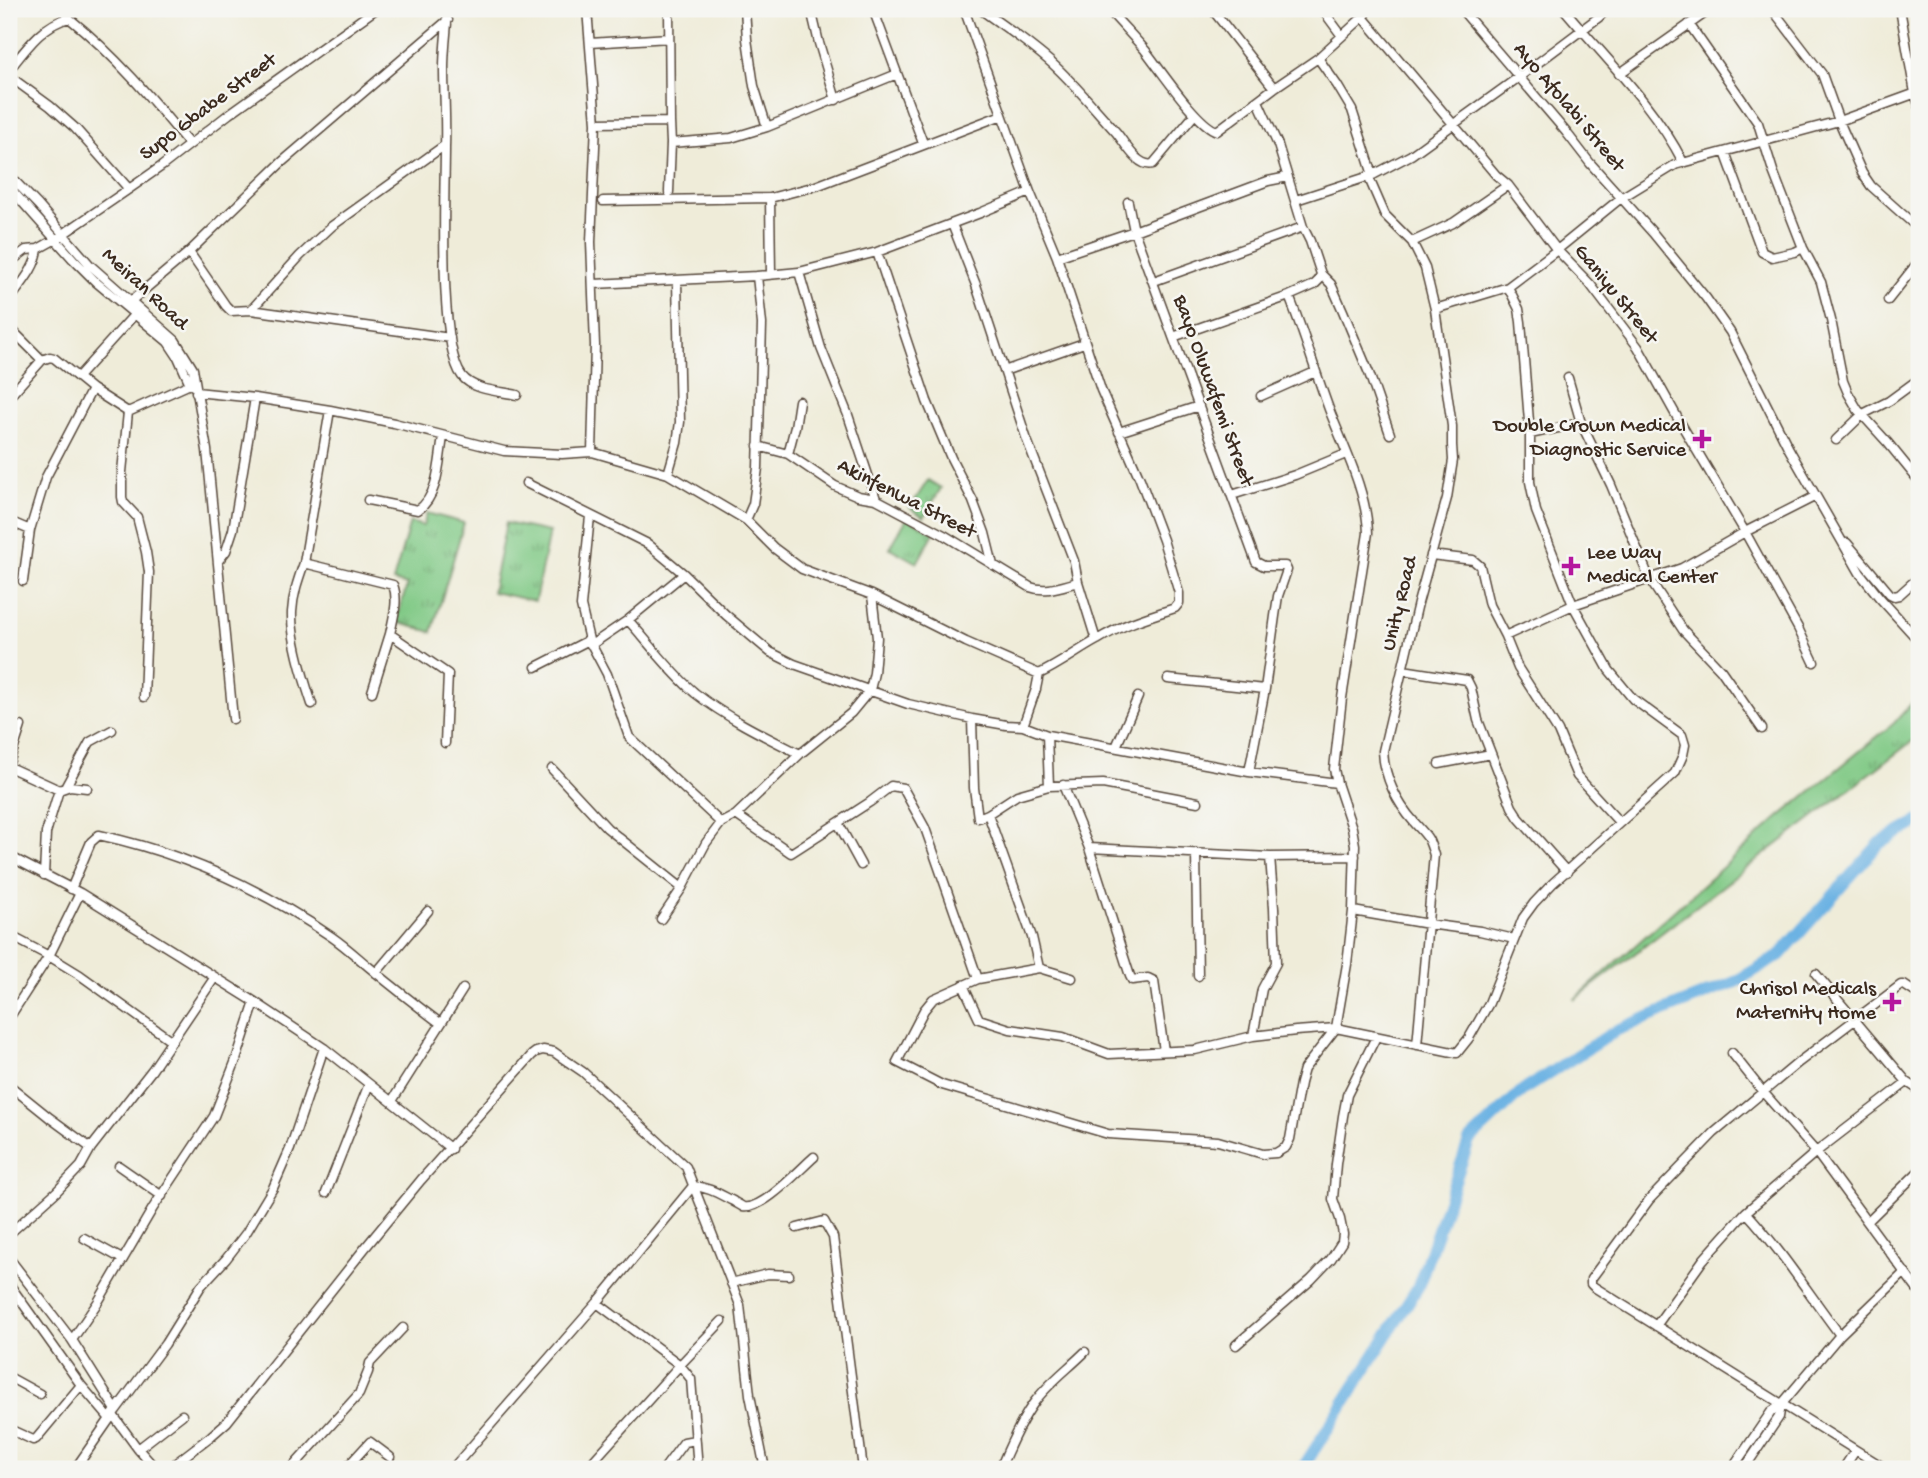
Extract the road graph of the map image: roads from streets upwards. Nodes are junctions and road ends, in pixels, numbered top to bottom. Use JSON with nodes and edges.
{"nodes":[{"id":1,"x":376,"y":9,"type":"edge"},
{"id":2,"x":448,"y":9,"type":"edge"},
{"id":3,"x":587,"y":9,"type":"edge"},
{"id":4,"x":669,"y":9,"type":"edge"},
{"id":5,"x":745,"y":9,"type":"edge"},
{"id":6,"x":811,"y":9,"type":"edge"},
{"id":7,"x":873,"y":9,"type":"edge"},
{"id":8,"x":964,"y":9,"type":"edge"},
{"id":9,"x":980,"y":9,"type":"edge"},
{"id":10,"x":1108,"y":9,"type":"edge"},
{"id":11,"x":1212,"y":9,"type":"edge"},
{"id":12,"x":1322,"y":9,"type":"edge"},
{"id":13,"x":1461,"y":9,"type":"edge"},
{"id":14,"x":1564,"y":9,"type":"edge"},
{"id":15,"x":1591,"y":9,"type":"edge"},
{"id":16,"x":1607,"y":9,"type":"edge"},
{"id":17,"x":1711,"y":9,"type":"edge"},
{"id":18,"x":1772,"y":9,"type":"edge"},
{"id":19,"x":1900,"y":9,"type":"edge"},
{"id":20,"x":1366,"y":13,"type":"edge"},
{"id":21,"x":1599,"y":17,"type":"junction"},
{"id":22,"x":448,"y":20,"type":"junction"},
{"id":23,"x":1689,"y":24,"type":"junction"},
{"id":24,"x":1582,"y":30,"type":"junction"},
{"id":25,"x":1342,"y":36,"type":"junction"},
{"id":26,"x":669,"y":38,"type":"junction"},
{"id":27,"x":590,"y":43,"type":"junction"},
{"id":28,"x":1318,"y":58,"type":"junction"},
{"id":29,"x":9,"y":70,"type":"edge"},
{"id":30,"x":897,"y":74,"type":"junction"},
{"id":31,"x":1619,"y":74,"type":"junction"},
{"id":32,"x":9,"y":76,"type":"edge"},
{"id":33,"x":1519,"y":77,"type":"junction"},
{"id":34,"x":1274,"y":88,"type":"junction"},
{"id":35,"x":1917,"y":93,"type":"edge"},
{"id":36,"x":836,"y":100,"type":"junction"},
{"id":37,"x":1258,"y":101,"type":"junction"},
{"id":38,"x":1919,"y":105,"type":"edge"},
{"id":39,"x":1195,"y":114,"type":"junction"},
{"id":40,"x":1002,"y":115,"type":"junction"},
{"id":41,"x":1839,"y":121,"type":"junction"},
{"id":42,"x":670,"y":122,"type":"junction"},
{"id":43,"x":596,"y":123,"type":"junction"},
{"id":44,"x":1454,"y":124,"type":"junction"},
{"id":45,"x":767,"y":127,"type":"junction"},
{"id":46,"x":1763,"y":141,"type":"junction"},
{"id":47,"x":671,"y":143,"type":"junction"},
{"id":48,"x":189,"y":144,"type":"junction"},
{"id":49,"x":923,"y":144,"type":"junction"},
{"id":50,"x":445,"y":145,"type":"junction"},
{"id":51,"x":1724,"y":152,"type":"junction"},
{"id":52,"x":1683,"y":162,"type":"junction"},
{"id":53,"x":9,"y":175,"type":"edge"},
{"id":54,"x":1371,"y":175,"type":"junction"},
{"id":55,"x":1289,"y":177,"type":"junction"},
{"id":56,"x":1508,"y":185,"type":"junction"},
{"id":57,"x":9,"y":187,"type":"edge"},
{"id":58,"x":129,"y":190,"type":"junction"},
{"id":59,"x":669,"y":192,"type":"dead end"},
{"id":60,"x":1030,"y":192,"type":"junction"},
{"id":61,"x":770,"y":198,"type":"junction"},
{"id":62,"x":1621,"y":198,"type":"junction"},
{"id":63,"x":1296,"y":200,"type":"junction"},
{"id":64,"x":603,"y":201,"type":"dead end"},
{"id":65,"x":1128,"y":202,"type":"dead end"},
{"id":66,"x":952,"y":224,"type":"junction"},
{"id":67,"x":1303,"y":227,"type":"junction"},
{"id":68,"x":1919,"y":229,"type":"edge"},
{"id":69,"x":1135,"y":231,"type":"junction"},
{"id":70,"x":59,"y":236,"type":"junction"},
{"id":71,"x":1412,"y":242,"type":"junction"},
{"id":72,"x":1803,"y":248,"type":"junction"},
{"id":73,"x":38,"y":249,"type":"junction"},
{"id":74,"x":1557,"y":250,"type":"junction"},
{"id":75,"x":188,"y":252,"type":"junction"},
{"id":76,"x":877,"y":252,"type":"junction"},
{"id":77,"x":1057,"y":257,"type":"junction"},
{"id":78,"x":1919,"y":261,"type":"edge"},
{"id":79,"x":9,"y":263,"type":"edge"},
{"id":80,"x":799,"y":272,"type":"junction"},
{"id":81,"x":771,"y":274,"type":"junction"},
{"id":82,"x":1321,"y":274,"type":"junction"},
{"id":83,"x":757,"y":276,"type":"junction"},
{"id":84,"x":677,"y":280,"type":"junction"},
{"id":85,"x":1154,"y":281,"type":"junction"},
{"id":86,"x":594,"y":284,"type":"junction"},
{"id":87,"x":1508,"y":287,"type":"junction"},
{"id":88,"x":1289,"y":296,"type":"junction"},
{"id":89,"x":1888,"y":300,"type":"dead end"},
{"id":90,"x":9,"y":301,"type":"edge"},
{"id":91,"x":131,"y":301,"type":"junction"},
{"id":92,"x":1435,"y":309,"type":"junction"},
{"id":93,"x":251,"y":310,"type":"junction"},
{"id":94,"x":135,"y":314,"type":"junction"},
{"id":95,"x":9,"y":327,"type":"edge"},
{"id":96,"x":1173,"y":337,"type":"junction"},
{"id":97,"x":450,"y":338,"type":"junction"},
{"id":98,"x":1084,"y":343,"type":"junction"},
{"id":99,"x":42,"y":360,"type":"junction"},
{"id":100,"x":1004,"y":371,"type":"junction"},
{"id":101,"x":1315,"y":372,"type":"junction"},
{"id":102,"x":78,"y":377,"type":"junction"},
{"id":103,"x":1568,"y":378,"type":"dead end"},
{"id":104,"x":1919,"y":379,"type":"edge"},
{"id":105,"x":194,"y":388,"type":"junction"},
{"id":106,"x":92,"y":389,"type":"junction"},
{"id":107,"x":517,"y":395,"type":"dead end"},
{"id":108,"x":1261,"y":396,"type":"dead end"},
{"id":109,"x":9,"y":397,"type":"edge"},
{"id":110,"x":255,"y":398,"type":"junction"},
{"id":111,"x":799,"y":401,"type":"dead end"},
{"id":112,"x":1199,"y":406,"type":"junction"},
{"id":113,"x":330,"y":410,"type":"junction"},
{"id":114,"x":128,"y":412,"type":"junction"},
{"id":115,"x":1863,"y":414,"type":"junction"},
{"id":116,"x":1581,"y":423,"type":"junction"},
{"id":117,"x":1119,"y":432,"type":"junction"},
{"id":118,"x":1530,"y":433,"type":"junction"},
{"id":119,"x":1390,"y":434,"type":"dead end"},
{"id":120,"x":443,"y":437,"type":"junction"},
{"id":121,"x":1836,"y":440,"type":"dead end"},
{"id":122,"x":758,"y":446,"type":"junction"},
{"id":123,"x":592,"y":452,"type":"junction"},
{"id":124,"x":788,"y":454,"type":"junction"},
{"id":125,"x":1346,"y":454,"type":"junction"},
{"id":126,"x":668,"y":474,"type":"junction"},
{"id":127,"x":1919,"y":481,"type":"edge"},
{"id":128,"x":527,"y":484,"type":"dead end"},
{"id":129,"x":1232,"y":495,"type":"junction"},
{"id":130,"x":1816,"y":496,"type":"junction"},
{"id":131,"x":876,"y":499,"type":"junction"},
{"id":132,"x":368,"y":500,"type":"dead end"},
{"id":133,"x":590,"y":516,"type":"junction"},
{"id":134,"x":746,"y":520,"type":"junction"},
{"id":135,"x":9,"y":521,"type":"edge"},
{"id":136,"x":1833,"y":524,"type":"junction"},
{"id":137,"x":30,"y":530,"type":"junction"},
{"id":138,"x":1745,"y":532,"type":"junction"},
{"id":139,"x":1431,"y":555,"type":"junction"},
{"id":140,"x":219,"y":561,"type":"junction"},
{"id":141,"x":304,"y":564,"type":"junction"},
{"id":142,"x":993,"y":565,"type":"junction"},
{"id":143,"x":684,"y":574,"type":"junction"},
{"id":144,"x":1919,"y":577,"type":"edge"},
{"id":145,"x":23,"y":580,"type":"dead end"},
{"id":146,"x":1650,"y":580,"type":"junction"},
{"id":147,"x":1078,"y":582,"type":"junction"},
{"id":148,"x":872,"y":595,"type":"junction"},
{"id":149,"x":1573,"y":605,"type":"junction"},
{"id":150,"x":628,"y":620,"type":"junction"},
{"id":151,"x":390,"y":634,"type":"junction"},
{"id":152,"x":1505,"y":636,"type":"junction"},
{"id":153,"x":1096,"y":640,"type":"junction"},
{"id":154,"x":1919,"y":640,"type":"edge"},
{"id":155,"x":590,"y":643,"type":"junction"},
{"id":156,"x":1814,"y":662,"type":"dead end"},
{"id":157,"x":536,"y":667,"type":"dead end"},
{"id":158,"x":1403,"y":670,"type":"junction"},
{"id":159,"x":1039,"y":674,"type":"junction"},
{"id":160,"x":1168,"y":679,"type":"dead end"},
{"id":161,"x":1265,"y":689,"type":"junction"},
{"id":162,"x":870,"y":690,"type":"junction"},
{"id":163,"x":372,"y":692,"type":"dead end"},
{"id":164,"x":144,"y":697,"type":"dead end"},
{"id":165,"x":1138,"y":697,"type":"dead end"},
{"id":166,"x":312,"y":704,"type":"dead end"},
{"id":167,"x":233,"y":719,"type":"dead end"},
{"id":168,"x":972,"y":719,"type":"junction"},
{"id":169,"x":21,"y":726,"type":"dead end"},
{"id":170,"x":1023,"y":726,"type":"junction"},
{"id":171,"x":1762,"y":729,"type":"dead end"},
{"id":172,"x":111,"y":730,"type":"dead end"},
{"id":173,"x":1047,"y":736,"type":"junction"},
{"id":174,"x":445,"y":743,"type":"dead end"},
{"id":175,"x":1116,"y":747,"type":"junction"},
{"id":176,"x":800,"y":754,"type":"junction"},
{"id":177,"x":1491,"y":754,"type":"junction"},
{"id":178,"x":1439,"y":764,"type":"dead end"},
{"id":179,"x":9,"y":765,"type":"edge"},
{"id":180,"x":552,"y":769,"type":"dead end"},
{"id":181,"x":1249,"y":772,"type":"junction"},
{"id":182,"x":1337,"y":783,"type":"junction"},
{"id":183,"x":1063,"y":785,"type":"junction"},
{"id":184,"x":1049,"y":786,"type":"junction"},
{"id":185,"x":63,"y":788,"type":"junction"},
{"id":186,"x":87,"y":788,"type":"dead end"},
{"id":187,"x":1198,"y":802,"type":"dead end"},
{"id":188,"x":988,"y":814,"type":"junction"},
{"id":189,"x":736,"y":815,"type":"junction"},
{"id":190,"x":1619,"y":822,"type":"junction"},
{"id":191,"x":721,"y":823,"type":"junction"},
{"id":192,"x":838,"y":823,"type":"junction"},
{"id":193,"x":1089,"y":848,"type":"junction"},
{"id":194,"x":1196,"y":853,"type":"junction"},
{"id":195,"x":9,"y":856,"type":"edge"},
{"id":196,"x":1355,"y":856,"type":"junction"},
{"id":197,"x":1270,"y":857,"type":"junction"},
{"id":198,"x":861,"y":865,"type":"dead end"},
{"id":199,"x":1567,"y":872,"type":"junction"},
{"id":200,"x":44,"y":875,"type":"junction"},
{"id":201,"x":682,"y":888,"type":"junction"},
{"id":202,"x":71,"y":889,"type":"junction"},
{"id":203,"x":80,"y":893,"type":"junction"},
{"id":204,"x":428,"y":911,"type":"dead end"},
{"id":205,"x":1353,"y":911,"type":"junction"},
{"id":206,"x":661,"y":919,"type":"dead end"},
{"id":207,"x":1428,"y":925,"type":"junction"},
{"id":208,"x":9,"y":935,"type":"edge"},
{"id":209,"x":1514,"y":939,"type":"junction"},
{"id":210,"x":49,"y":956,"type":"junction"},
{"id":211,"x":1039,"y":968,"type":"junction"},
{"id":212,"x":376,"y":973,"type":"junction"},
{"id":213,"x":1816,"y":974,"type":"dead end"},
{"id":214,"x":1198,"y":976,"type":"dead end"},
{"id":215,"x":215,"y":977,"type":"junction"},
{"id":216,"x":978,"y":978,"type":"junction"},
{"id":217,"x":1072,"y":978,"type":"dead end"},
{"id":218,"x":963,"y":985,"type":"junction"},
{"id":219,"x":463,"y":989,"type":"dead end"},
{"id":220,"x":1919,"y":995,"type":"edge"},
{"id":221,"x":255,"y":1002,"type":"junction"},
{"id":222,"x":9,"y":1018,"type":"edge"},
{"id":223,"x":1854,"y":1020,"type":"junction"},
{"id":224,"x":440,"y":1023,"type":"junction"},
{"id":225,"x":1336,"y":1028,"type":"junction"},
{"id":226,"x":1253,"y":1036,"type":"junction"},
{"id":227,"x":1376,"y":1037,"type":"junction"},
{"id":228,"x":172,"y":1041,"type":"junction"},
{"id":229,"x":1417,"y":1045,"type":"junction"},
{"id":230,"x":324,"y":1048,"type":"junction"},
{"id":231,"x":1164,"y":1051,"type":"junction"},
{"id":232,"x":1732,"y":1053,"type":"dead end"},
{"id":233,"x":1907,"y":1082,"type":"junction"},
{"id":234,"x":369,"y":1084,"type":"junction"},
{"id":235,"x":9,"y":1085,"type":"edge"},
{"id":236,"x":1919,"y":1090,"type":"edge"},
{"id":237,"x":1763,"y":1092,"type":"junction"},
{"id":238,"x":392,"y":1101,"type":"junction"},
{"id":239,"x":91,"y":1147,"type":"junction"},
{"id":240,"x":451,"y":1149,"type":"junction"},
{"id":241,"x":1816,"y":1152,"type":"junction"},
{"id":242,"x":814,"y":1157,"type":"dead end"},
{"id":243,"x":119,"y":1166,"type":"dead end"},
{"id":244,"x":1919,"y":1171,"type":"edge"},
{"id":245,"x":1909,"y":1182,"type":"junction"},
{"id":246,"x":693,"y":1186,"type":"junction"},
{"id":247,"x":1919,"y":1189,"type":"edge"},
{"id":248,"x":326,"y":1193,"type":"dead end"},
{"id":249,"x":162,"y":1196,"type":"junction"},
{"id":250,"x":1746,"y":1212,"type":"junction"},
{"id":251,"x":1868,"y":1221,"type":"junction"},
{"id":252,"x":797,"y":1228,"type":"dead end"},
{"id":253,"x":9,"y":1234,"type":"edge"},
{"id":254,"x":84,"y":1238,"type":"dead end"},
{"id":255,"x":9,"y":1258,"type":"edge"},
{"id":256,"x":121,"y":1259,"type":"junction"},
{"id":257,"x":1905,"y":1272,"type":"junction"},
{"id":258,"x":789,"y":1275,"type":"dead end"},
{"id":259,"x":731,"y":1283,"type":"junction"},
{"id":260,"x":9,"y":1284,"type":"edge"},
{"id":261,"x":1919,"y":1292,"type":"edge"},
{"id":262,"x":597,"y":1303,"type":"junction"},
{"id":263,"x":722,"y":1321,"type":"dead end"},
{"id":264,"x":1656,"y":1326,"type":"junction"},
{"id":265,"x":403,"y":1328,"type":"dead end"},
{"id":266,"x":1840,"y":1335,"type":"junction"},
{"id":267,"x":72,"y":1340,"type":"junction"},
{"id":268,"x":1236,"y":1345,"type":"dead end"},
{"id":269,"x":1085,"y":1352,"type":"dead end"},
{"id":270,"x":680,"y":1365,"type":"junction"},
{"id":271,"x":9,"y":1377,"type":"edge"},
{"id":272,"x":81,"y":1385,"type":"junction"},
{"id":273,"x":40,"y":1394,"type":"dead end"},
{"id":274,"x":1781,"y":1405,"type":"junction"},
{"id":275,"x":113,"y":1415,"type":"junction"},
{"id":276,"x":182,"y":1415,"type":"dead end"},
{"id":277,"x":9,"y":1429,"type":"edge"},
{"id":278,"x":695,"y":1440,"type":"junction"},
{"id":279,"x":138,"y":1449,"type":"junction"},
{"id":280,"x":1855,"y":1451,"type":"junction"},
{"id":281,"x":390,"y":1457,"type":"dead end"},
{"id":282,"x":171,"y":1468,"type":"edge"},
{"id":283,"x":75,"y":1469,"type":"edge"},
{"id":284,"x":156,"y":1469,"type":"edge"},
{"id":285,"x":291,"y":1469,"type":"edge"},
{"id":286,"x":350,"y":1469,"type":"edge"},
{"id":287,"x":452,"y":1469,"type":"edge"},
{"id":288,"x":586,"y":1469,"type":"edge"},
{"id":289,"x":664,"y":1469,"type":"edge"},
{"id":290,"x":698,"y":1469,"type":"edge"},
{"id":291,"x":765,"y":1469,"type":"edge"},
{"id":292,"x":863,"y":1469,"type":"edge"},
{"id":293,"x":1000,"y":1469,"type":"edge"},
{"id":294,"x":1732,"y":1469,"type":"edge"},
{"id":295,"x":1744,"y":1469,"type":"edge"},
{"id":296,"x":1843,"y":1469,"type":"edge"},
{"id":297,"x":1886,"y":1469,"type":"edge"}],
"edges":[{"from":1,"to":48,"type":"street","name":"Supo Gbabe Street"},
{"from":2,"to":22,"type":"street"},
{"from":3,"to":27,"type":"street"},
{"from":4,"to":26,"type":"street"},
{"from":5,"to":45,"type":"street"},
{"from":6,"to":36,"type":"street"},
{"from":7,"to":30,"type":"street"},
{"from":8,"to":40,"type":"street"},
{"from":9,"to":39,"type":"street"},
{"from":10,"to":39,"type":"street"},
{"from":11,"to":34,"type":"street"},
{"from":12,"to":25,"type":"street"},
{"from":13,"to":33,"type":"street","name":"Ayo Afolabi Street"},
{"from":14,"to":24,"type":"street"},
{"from":15,"to":21,"type":"street"},
{"from":16,"to":21,"type":"street"},
{"from":17,"to":23,"type":"street"},
{"from":18,"to":41,"type":"street"},
{"from":19,"to":35,"type":"street"},
{"from":20,"to":25,"type":"street"},
{"from":20,"to":44,"type":"street","name":"Ganiyu Street"},
{"from":21,"to":24,"type":"street"},
{"from":22,"to":50,"type":"street"},
{"from":22,"to":75,"type":"street"},
{"from":23,"to":31,"type":"street"},
{"from":23,"to":46,"type":"street"},
{"from":24,"to":31,"type":"street"},
{"from":24,"to":33,"type":"street"},
{"from":25,"to":28,"type":"street"},
{"from":26,"to":27,"type":"street"},
{"from":26,"to":42,"type":"street"},
{"from":27,"to":43,"type":"street"},
{"from":28,"to":34,"type":"street"},
{"from":28,"to":54,"type":"street","name":"Unity Road"},
{"from":29,"to":48,"type":"street"},
{"from":30,"to":36,"type":"street"},
{"from":30,"to":49,"type":"street"},
{"from":31,"to":52,"type":"street"},
{"from":32,"to":58,"type":"street"},
{"from":33,"to":44,"type":"street"},
{"from":33,"to":62,"type":"street","name":"Ayo Afolabi Street"},
{"from":34,"to":37,"type":"street"},
{"from":35,"to":38,"type":"street"},
{"from":35,"to":41,"type":"street"},
{"from":36,"to":45,"type":"street"},
{"from":37,"to":39,"type":"street"},
{"from":37,"to":55,"type":"street"},
{"from":40,"to":49,"type":"street"},
{"from":40,"to":60,"type":"street"},
{"from":41,"to":46,"type":"street"},
{"from":41,"to":68,"type":"street"},
{"from":42,"to":43,"type":"street"},
{"from":42,"to":47,"type":"street"},
{"from":43,"to":86,"type":"street"},
{"from":44,"to":54,"type":"street"},
{"from":44,"to":56,"type":"street","name":"Ganiyu Street"},
{"from":45,"to":47,"type":"street"},
{"from":46,"to":51,"type":"street"},
{"from":46,"to":72,"type":"street"},
{"from":47,"to":59,"type":"street"},
{"from":48,"to":58,"type":"street","name":"Supo Gbabe Street"},
{"from":49,"to":61,"type":"street"},
{"from":50,"to":93,"type":"street"},
{"from":50,"to":97,"type":"street"},
{"from":51,"to":52,"type":"street"},
{"from":51,"to":72,"type":"street"},
{"from":52,"to":62,"type":"street"},
{"from":53,"to":70,"type":"street","name":"Meiran Road"},
{"from":54,"to":63,"type":"street"},
{"from":54,"to":71,"type":"street","name":"Unity Road"},
{"from":55,"to":63,"type":"street"},
{"from":55,"to":69,"type":"street"},
{"from":56,"to":71,"type":"street"},
{"from":56,"to":74,"type":"street","name":"Ganiyu Street"},
{"from":57,"to":70,"type":"street","name":"Meiran Road"},
{"from":58,"to":70,"type":"street","name":"Supo Gbabe Street"},
{"from":60,"to":66,"type":"street"},
{"from":60,"to":77,"type":"street"},
{"from":61,"to":64,"type":"street"},
{"from":61,"to":81,"type":"street"},
{"from":62,"to":74,"type":"street"},
{"from":62,"to":130,"type":"street","name":"Ayo Afolabi Street"},
{"from":63,"to":67,"type":"street"},
{"from":65,"to":69,"type":"street","name":"Bayo Oluwafemi Street"},
{"from":66,"to":76,"type":"street"},
{"from":66,"to":100,"type":"street"},
{"from":67,"to":82,"type":"street"},
{"from":67,"to":85,"type":"street"},
{"from":69,"to":77,"type":"street"},
{"from":69,"to":85,"type":"street","name":"Bayo Oluwafemi Street"},
{"from":70,"to":73,"type":"street","name":"Supo Gbabe Street"},
{"from":70,"to":91,"type":"street","name":"Meiran Road"},
{"from":70,"to":94,"type":"street","name":"Meiran Road"},
{"from":71,"to":92,"type":"street","name":"Unity Road"},
{"from":72,"to":115,"type":"street"},
{"from":73,"to":79,"type":"street","name":"Supo Gbabe Street"},
{"from":73,"to":90,"type":"street"},
{"from":74,"to":87,"type":"street"},
{"from":74,"to":138,"type":"street","name":"Ganiyu Street"},
{"from":75,"to":91,"type":"street"},
{"from":75,"to":93,"type":"street"},
{"from":76,"to":80,"type":"street"},
{"from":76,"to":142,"type":"street"},
{"from":77,"to":98,"type":"street"},
{"from":78,"to":89,"type":"street"},
{"from":80,"to":81,"type":"street"},
{"from":80,"to":131,"type":"street"},
{"from":81,"to":83,"type":"street"},
{"from":82,"to":88,"type":"street"},
{"from":82,"to":119,"type":"street"},
{"from":83,"to":84,"type":"street"},
{"from":83,"to":122,"type":"street"},
{"from":84,"to":86,"type":"street"},
{"from":84,"to":126,"type":"street"},
{"from":85,"to":96,"type":"street","name":"Bayo Oluwafemi Street"},
{"from":86,"to":123,"type":"street"},
{"from":87,"to":92,"type":"street"},
{"from":87,"to":118,"type":"street"},
{"from":88,"to":96,"type":"street"},
{"from":88,"to":101,"type":"street"},
{"from":91,"to":105,"type":"street","name":"Meiran Road"},
{"from":92,"to":139,"type":"street","name":"Unity Road"},
{"from":93,"to":97,"type":"street"},
{"from":94,"to":102,"type":"street"},
{"from":94,"to":105,"type":"street","name":"Meiran Road"},
{"from":95,"to":99,"type":"street"},
{"from":96,"to":112,"type":"street","name":"Bayo Oluwafemi Street"},
{"from":97,"to":107,"type":"street"},
{"from":98,"to":100,"type":"street"},
{"from":98,"to":117,"type":"street"},
{"from":99,"to":102,"type":"street"},
{"from":99,"to":109,"type":"street"},
{"from":100,"to":147,"type":"street"},
{"from":101,"to":108,"type":"street"},
{"from":101,"to":125,"type":"street"},
{"from":102,"to":106,"type":"street"},
{"from":103,"to":116,"type":"street"},
{"from":104,"to":115,"type":"street"},
{"from":105,"to":110,"type":"street"},
{"from":105,"to":114,"type":"street"},
{"from":105,"to":140,"type":"street"},
{"from":106,"to":114,"type":"street"},
{"from":106,"to":137,"type":"street"},
{"from":110,"to":113,"type":"street"},
{"from":110,"to":140,"type":"street"},
{"from":111,"to":124,"type":"street"},
{"from":112,"to":117,"type":"street"},
{"from":112,"to":129,"type":"street","name":"Bayo Oluwafemi Street"},
{"from":113,"to":120,"type":"street"},
{"from":113,"to":141,"type":"street"},
{"from":114,"to":164,"type":"street"},
{"from":115,"to":121,"type":"street"},
{"from":115,"to":127,"type":"street"},
{"from":116,"to":118,"type":"street"},
{"from":116,"to":146,"type":"street"},
{"from":117,"to":153,"type":"street"},
{"from":118,"to":149,"type":"street"},
{"from":120,"to":123,"type":"street"},
{"from":120,"to":132,"type":"street"},
{"from":122,"to":124,"type":"street","name":"Akinfenwa Street"},
{"from":122,"to":134,"type":"street"},
{"from":123,"to":126,"type":"street"},
{"from":124,"to":131,"type":"street","name":"Akinfenwa Street"},
{"from":125,"to":129,"type":"street"},
{"from":125,"to":182,"type":"street"},
{"from":126,"to":134,"type":"street"},
{"from":128,"to":133,"type":"street"},
{"from":129,"to":161,"type":"street","name":"Bayo Oluwafemi Street"},
{"from":130,"to":136,"type":"street","name":"Ayo Afolabi Street"},
{"from":130,"to":138,"type":"street"},
{"from":131,"to":142,"type":"street","name":"Akinfenwa Street"},
{"from":133,"to":143,"type":"street"},
{"from":133,"to":155,"type":"street"},
{"from":134,"to":148,"type":"street"},
{"from":135,"to":137,"type":"street"},
{"from":136,"to":144,"type":"street"},
{"from":136,"to":154,"type":"street"},
{"from":137,"to":145,"type":"street"},
{"from":138,"to":146,"type":"street"},
{"from":138,"to":156,"type":"street","name":"Ganiyu Street"},
{"from":139,"to":152,"type":"street"},
{"from":139,"to":158,"type":"street","name":"Unity Road"},
{"from":140,"to":167,"type":"street"},
{"from":141,"to":151,"type":"street"},
{"from":141,"to":166,"type":"street"},
{"from":142,"to":147,"type":"street","name":"Akinfenwa Street"},
{"from":143,"to":150,"type":"street"},
{"from":143,"to":162,"type":"street"},
{"from":146,"to":149,"type":"street"},
{"from":146,"to":171,"type":"street"},
{"from":147,"to":153,"type":"street"},
{"from":148,"to":159,"type":"street"},
{"from":148,"to":162,"type":"street"},
{"from":149,"to":152,"type":"street"},
{"from":149,"to":190,"type":"street"},
{"from":150,"to":155,"type":"street"},
{"from":150,"to":176,"type":"street"},
{"from":151,"to":163,"type":"street"},
{"from":151,"to":174,"type":"street"},
{"from":152,"to":190,"type":"street"},
{"from":153,"to":159,"type":"street"},
{"from":155,"to":157,"type":"street"},
{"from":155,"to":191,"type":"street"},
{"from":158,"to":177,"type":"street"},
{"from":158,"to":207,"type":"street","name":"Unity Road"},
{"from":159,"to":170,"type":"street"},
{"from":160,"to":161,"type":"street"},
{"from":161,"to":181,"type":"street"},
{"from":162,"to":168,"type":"street"},
{"from":162,"to":176,"type":"street"},
{"from":165,"to":175,"type":"street"},
{"from":168,"to":170,"type":"street"},
{"from":168,"to":188,"type":"street"},
{"from":169,"to":179,"type":"street"},
{"from":170,"to":173,"type":"street"},
{"from":172,"to":185,"type":"street"},
{"from":173,"to":175,"type":"street"},
{"from":173,"to":184,"type":"street"},
{"from":175,"to":181,"type":"street"},
{"from":176,"to":189,"type":"street"},
{"from":177,"to":178,"type":"street"},
{"from":177,"to":199,"type":"street"},
{"from":179,"to":185,"type":"street"},
{"from":180,"to":201,"type":"street"},
{"from":181,"to":182,"type":"street"},
{"from":182,"to":196,"type":"street"},
{"from":183,"to":184,"type":"street"},
{"from":183,"to":187,"type":"street"},
{"from":183,"to":193,"type":"street"},
{"from":184,"to":188,"type":"street"},
{"from":185,"to":186,"type":"street"},
{"from":185,"to":200,"type":"street"},
{"from":188,"to":211,"type":"street"},
{"from":189,"to":191,"type":"street"},
{"from":189,"to":192,"type":"street"},
{"from":190,"to":199,"type":"street"},
{"from":191,"to":201,"type":"street"},
{"from":192,"to":198,"type":"street"},
{"from":192,"to":216,"type":"street"},
{"from":193,"to":194,"type":"street"},
{"from":193,"to":231,"type":"street"},
{"from":194,"to":197,"type":"street"},
{"from":194,"to":214,"type":"street"},
{"from":195,"to":200,"type":"street"},
{"from":196,"to":197,"type":"street"},
{"from":196,"to":205,"type":"street"},
{"from":197,"to":226,"type":"street"},
{"from":199,"to":209,"type":"street"},
{"from":200,"to":202,"type":"street"},
{"from":201,"to":206,"type":"street"},
{"from":202,"to":203,"type":"street"},
{"from":202,"to":212,"type":"street"},
{"from":203,"to":210,"type":"street"},
{"from":203,"to":215,"type":"street"},
{"from":204,"to":212,"type":"street"},
{"from":205,"to":207,"type":"street"},
{"from":205,"to":225,"type":"street"},
{"from":207,"to":209,"type":"street"},
{"from":207,"to":229,"type":"street","name":"Unity Road"},
{"from":208,"to":210,"type":"street"},
{"from":209,"to":229,"type":"street"},
{"from":210,"to":222,"type":"street"},
{"from":210,"to":228,"type":"street"},
{"from":211,"to":216,"type":"street"},
{"from":211,"to":217,"type":"street"},
{"from":212,"to":224,"type":"street"},
{"from":213,"to":223,"type":"street"},
{"from":215,"to":221,"type":"street"},
{"from":215,"to":228,"type":"street"},
{"from":216,"to":218,"type":"street"},
{"from":218,"to":225,"type":"street"},
{"from":218,"to":231,"type":"street"},
{"from":219,"to":224,"type":"street"},
{"from":220,"to":223,"type":"street"},
{"from":221,"to":230,"type":"street"},
{"from":221,"to":249,"type":"street"},
{"from":223,"to":233,"type":"street"},
{"from":223,"to":237,"type":"street"},
{"from":224,"to":238,"type":"street"},
{"from":225,"to":226,"type":"street"},
{"from":225,"to":227,"type":"street"},
{"from":226,"to":231,"type":"street"},
{"from":227,"to":229,"type":"street"},
{"from":227,"to":268,"type":"street"},
{"from":228,"to":239,"type":"street"},
{"from":230,"to":234,"type":"street"},
{"from":230,"to":275,"type":"street"},
{"from":232,"to":237,"type":"street"},
{"from":233,"to":236,"type":"street"},
{"from":233,"to":241,"type":"street"},
{"from":234,"to":238,"type":"street"},
{"from":234,"to":248,"type":"street"},
{"from":235,"to":239,"type":"street"},
{"from":237,"to":241,"type":"street"},
{"from":237,"to":264,"type":"street"},
{"from":238,"to":240,"type":"street"},
{"from":239,"to":253,"type":"street"},
{"from":240,"to":246,"type":"street"},
{"from":240,"to":282,"type":"street"},
{"from":241,"to":250,"type":"street"},
{"from":241,"to":251,"type":"street"},
{"from":242,"to":246,"type":"street"},
{"from":243,"to":249,"type":"street"},
{"from":244,"to":245,"type":"street"},
{"from":245,"to":247,"type":"street"},
{"from":245,"to":251,"type":"street"},
{"from":246,"to":259,"type":"street"},
{"from":246,"to":262,"type":"street"},
{"from":249,"to":256,"type":"street"},
{"from":250,"to":264,"type":"street"},
{"from":250,"to":266,"type":"street"},
{"from":251,"to":257,"type":"street"},
{"from":252,"to":292,"type":"street"},
{"from":254,"to":256,"type":"street"},
{"from":255,"to":267,"type":"street"},
{"from":256,"to":267,"type":"street"},
{"from":257,"to":261,"type":"street"},
{"from":257,"to":266,"type":"street"},
{"from":258,"to":259,"type":"street"},
{"from":259,"to":291,"type":"street"},
{"from":260,"to":272,"type":"street"},
{"from":262,"to":270,"type":"street"},
{"from":262,"to":287,"type":"street"},
{"from":263,"to":270,"type":"street"},
{"from":264,"to":274,"type":"street"},
{"from":265,"to":285,"type":"street"},
{"from":266,"to":274,"type":"street"},
{"from":267,"to":275,"type":"street"},
{"from":269,"to":293,"type":"street"},
{"from":270,"to":278,"type":"street"},
{"from":270,"to":288,"type":"street"},
{"from":271,"to":273,"type":"street"},
{"from":272,"to":275,"type":"street"},
{"from":272,"to":277,"type":"street"},
{"from":274,"to":280,"type":"street"},
{"from":274,"to":294,"type":"street"},
{"from":274,"to":295,"type":"street"},
{"from":275,"to":279,"type":"street"},
{"from":275,"to":283,"type":"street"},
{"from":276,"to":279,"type":"street"},
{"from":278,"to":289,"type":"street"},
{"from":278,"to":290,"type":"street"},
{"from":279,"to":284,"type":"street"},
{"from":280,"to":296,"type":"street"},
{"from":280,"to":297,"type":"street"},
{"from":281,"to":286,"type":"street"}]}
